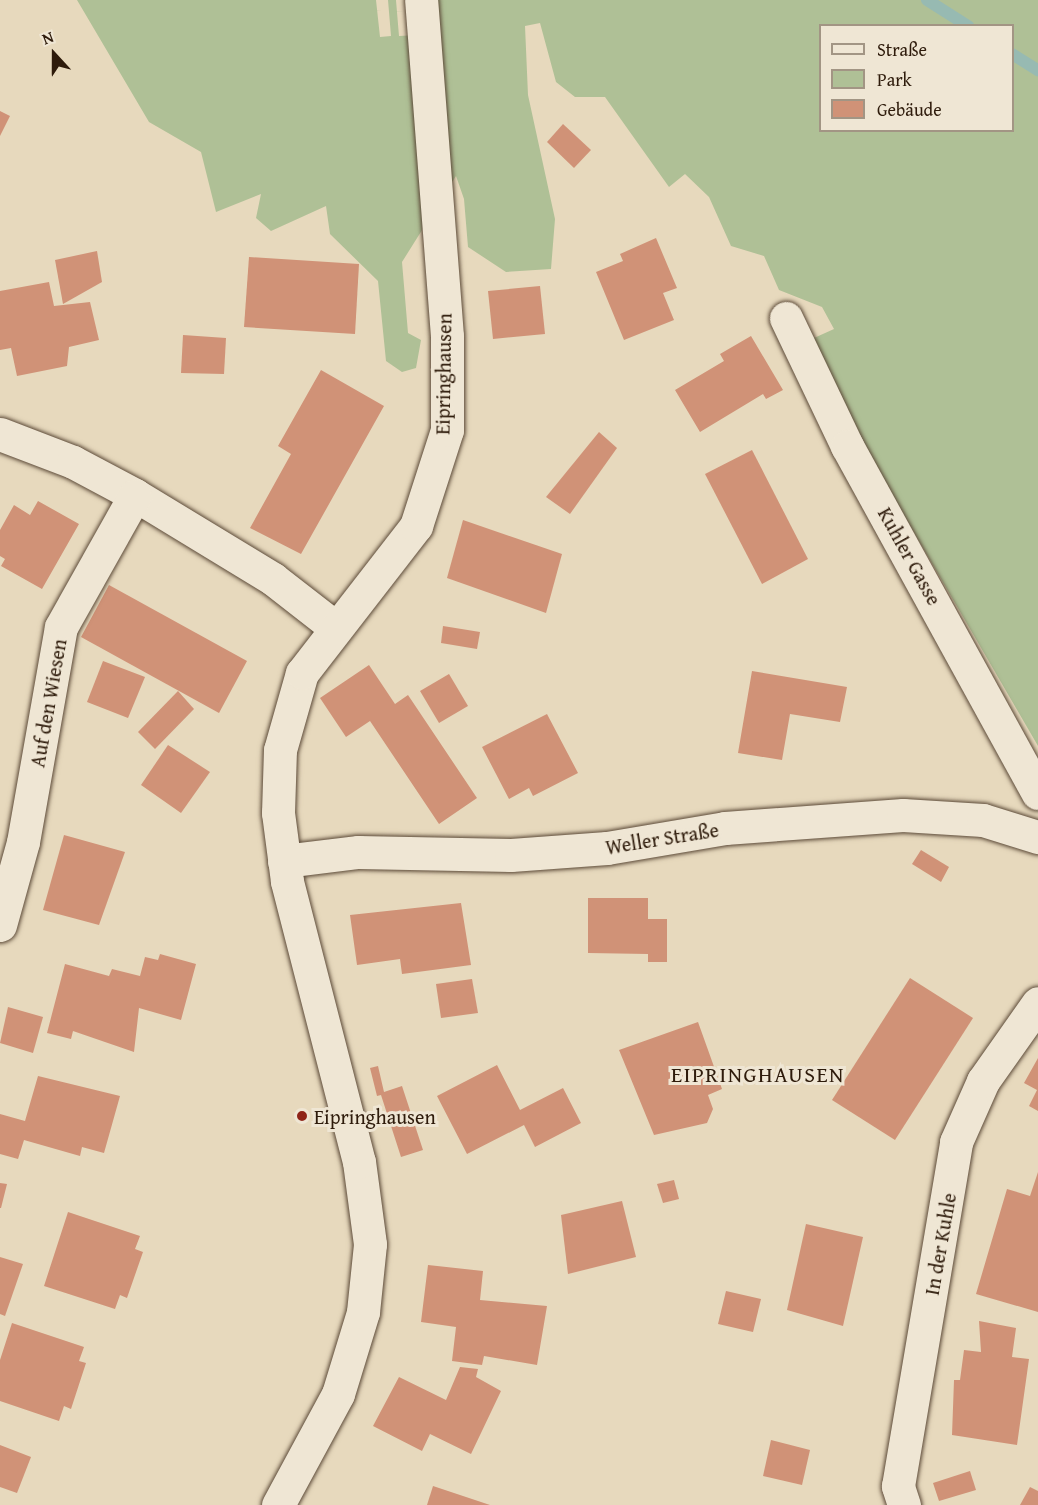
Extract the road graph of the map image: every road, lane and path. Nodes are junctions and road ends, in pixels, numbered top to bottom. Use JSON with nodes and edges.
{"nodes":[{"id":1,"x":421,"y":0,"type":"edge"},
{"id":2,"x":786,"y":318,"type":"dead end"},
{"id":3,"x":0,"y":434,"type":"edge"},
{"id":4,"x":135,"y":495,"type":"junction"},
{"id":5,"x":336,"y":628,"type":"junction"},
{"id":6,"x":1038,"y":793,"type":"edge"},
{"id":7,"x":1038,"y":837,"type":"edge"},
{"id":8,"x":284,"y":861,"type":"junction"},
{"id":9,"x":0,"y":926,"type":"edge"},
{"id":10,"x":1038,"y":1003,"type":"edge"},
{"id":11,"x":278,"y":1505,"type":"edge"},
{"id":12,"x":904,"y":1505,"type":"edge"}],
"edges":[{"from":1,"to":5,"type":"street","name":"Eipringhausen"},
{"from":2,"to":6,"type":"street","name":"Kuhler Gasse"},
{"from":3,"to":4,"type":"street"},
{"from":4,"to":5,"type":"street"},
{"from":4,"to":9,"type":"street","name":"Auf den Wiesen"},
{"from":5,"to":8,"type":"street","name":"Eipringhausen"},
{"from":7,"to":8,"type":"street","name":"Weller Straße"},
{"from":8,"to":11,"type":"street","name":"Eipringhausen"},
{"from":10,"to":12,"type":"street","name":"In der Kuhle"}]}
